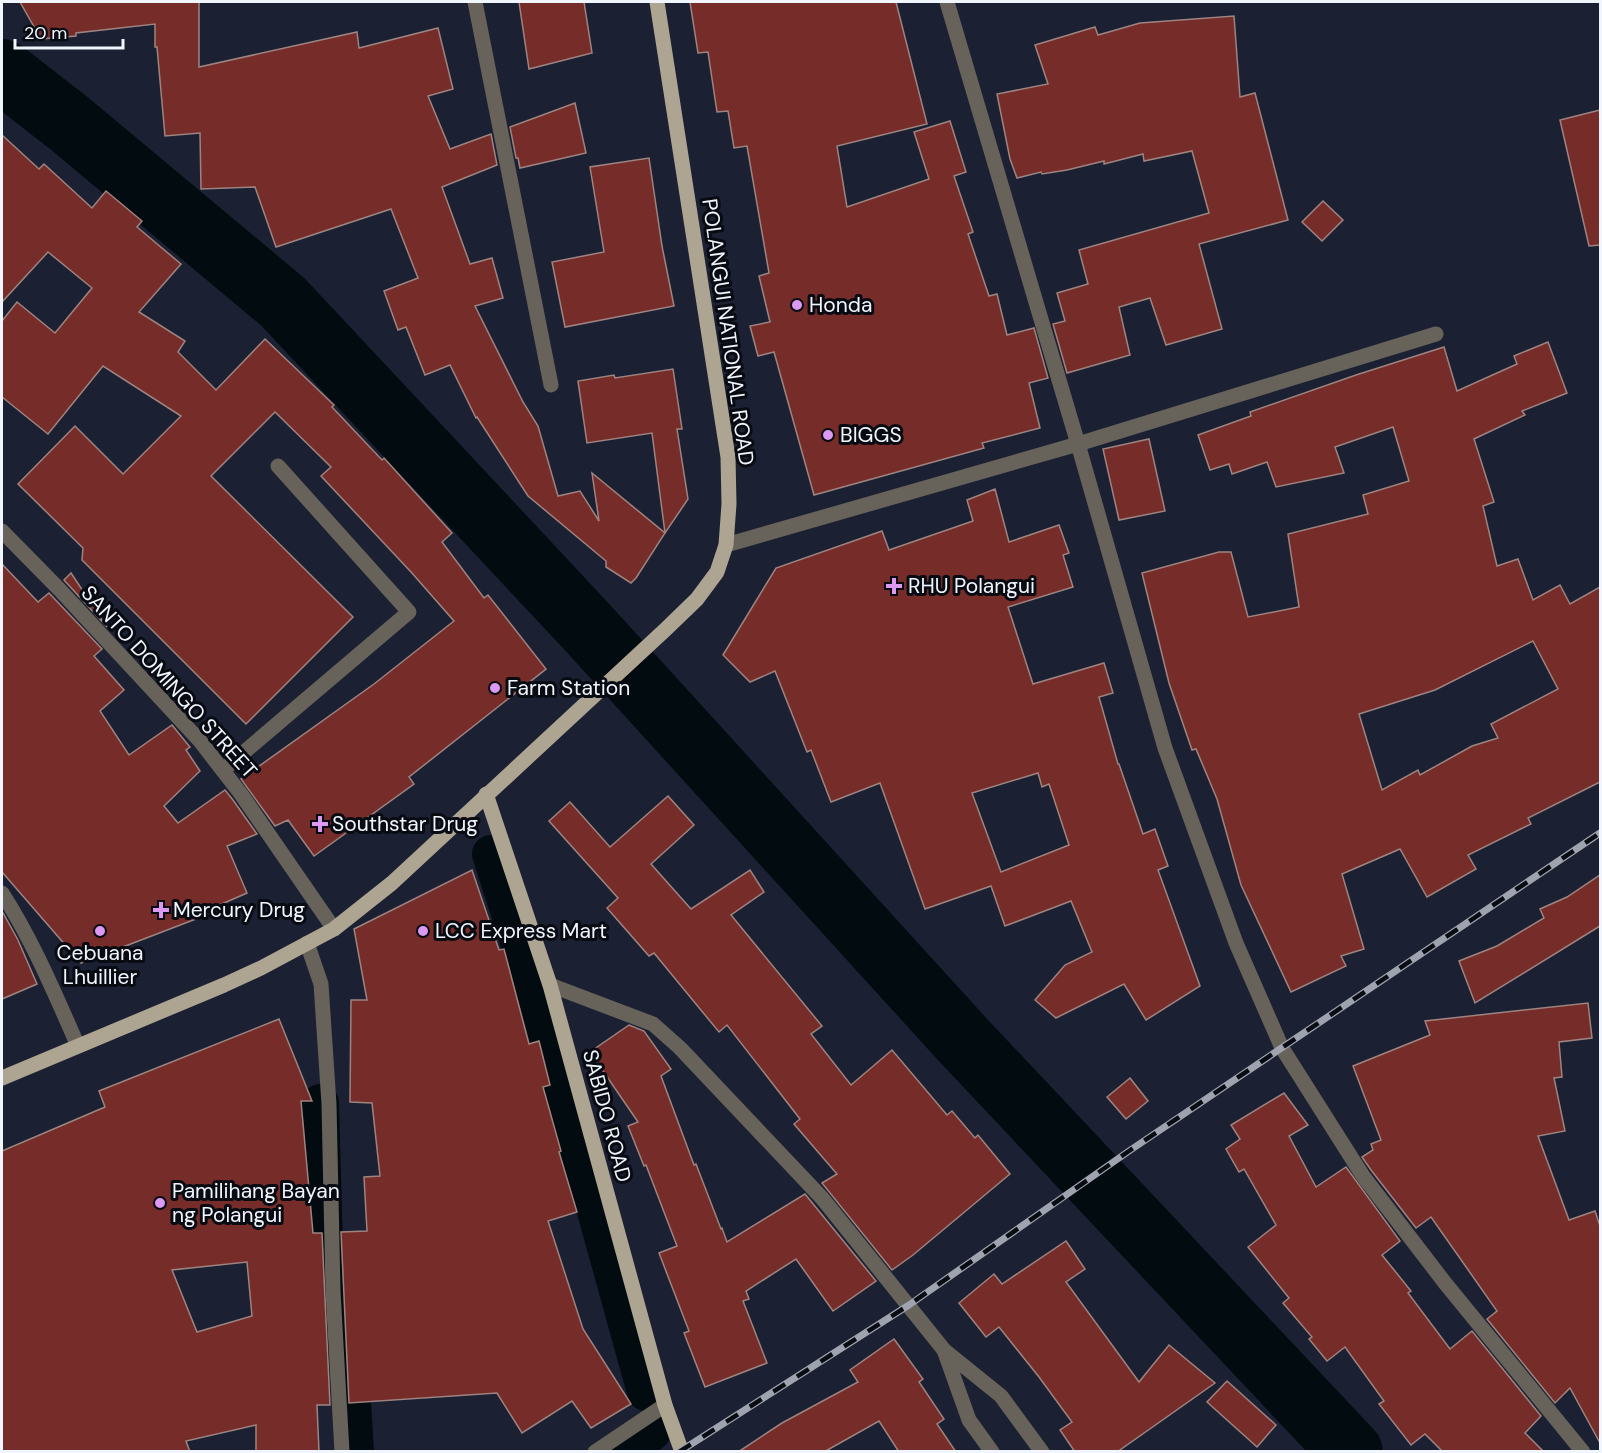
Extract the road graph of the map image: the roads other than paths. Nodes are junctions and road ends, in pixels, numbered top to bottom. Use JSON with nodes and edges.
{"nodes":[{"id":1,"x":475,"y":2,"type":"edge"},
{"id":2,"x":657,"y":2,"type":"edge"},
{"id":3,"x":947,"y":2,"type":"edge"},
{"id":4,"x":1436,"y":334,"type":"dead end"},
{"id":5,"x":551,"y":385,"type":"dead end"},
{"id":6,"x":1078,"y":444,"type":"junction"},
{"id":7,"x":278,"y":466,"type":"dead end"},
{"id":8,"x":2,"y":531,"type":"edge"},
{"id":9,"x":726,"y":545,"type":"junction"},
{"id":10,"x":223,"y":770,"type":"junction"},
{"id":11,"x":486,"y":794,"type":"junction"},
{"id":12,"x":2,"y":893,"type":"edge"},
{"id":13,"x":334,"y":929,"type":"junction"},
{"id":14,"x":307,"y":943,"type":"junction"},
{"id":15,"x":550,"y":985,"type":"junction"},
{"id":16,"x":78,"y":1046,"type":"junction"},
{"id":17,"x":2,"y":1078,"type":"edge"},
{"id":18,"x":944,"y":1350,"type":"junction"},
{"id":19,"x":665,"y":1405,"type":"junction"},
{"id":20,"x":342,"y":1452,"type":"edge"},
{"id":21,"x":595,"y":1452,"type":"edge"},
{"id":22,"x":682,"y":1452,"type":"edge"},
{"id":23,"x":992,"y":1452,"type":"edge"},
{"id":24,"x":1042,"y":1452,"type":"edge"},
{"id":25,"x":1583,"y":1452,"type":"edge"}],
"edges":[{"from":1,"to":5,"type":"street"},
{"from":2,"to":9,"type":"main road","name":"POLANGUI NATIONAL ROAD"},
{"from":3,"to":6,"type":"street"},
{"from":4,"to":6,"type":"street"},
{"from":6,"to":9,"type":"street"},
{"from":6,"to":25,"type":"street"},
{"from":7,"to":10,"type":"street"},
{"from":8,"to":10,"type":"street","name":"SANTO DOMINGO STREET"},
{"from":9,"to":11,"type":"main road","name":"POLANGUI NATIONAL ROAD"},
{"from":10,"to":13,"type":"street","name":"SANTO DOMINGO STREET"},
{"from":11,"to":13,"type":"main road","name":"POLANGUI NATIONAL ROAD"},
{"from":11,"to":15,"type":"main road","name":"SABIDO ROAD"},
{"from":12,"to":16,"type":"street"},
{"from":13,"to":14,"type":"main road","name":"POLANGUI NATIONAL ROAD"},
{"from":14,"to":16,"type":"main road","name":"POLANGUI NATIONAL ROAD"},
{"from":14,"to":20,"type":"street"},
{"from":15,"to":18,"type":"street"},
{"from":15,"to":19,"type":"main road","name":"SABIDO ROAD"},
{"from":16,"to":17,"type":"main road","name":"POLANGUI NATIONAL ROAD"},
{"from":18,"to":23,"type":"street"},
{"from":18,"to":24,"type":"street"},
{"from":19,"to":21,"type":"street"},
{"from":19,"to":22,"type":"main road","name":"SABIDO ROAD"}]}
